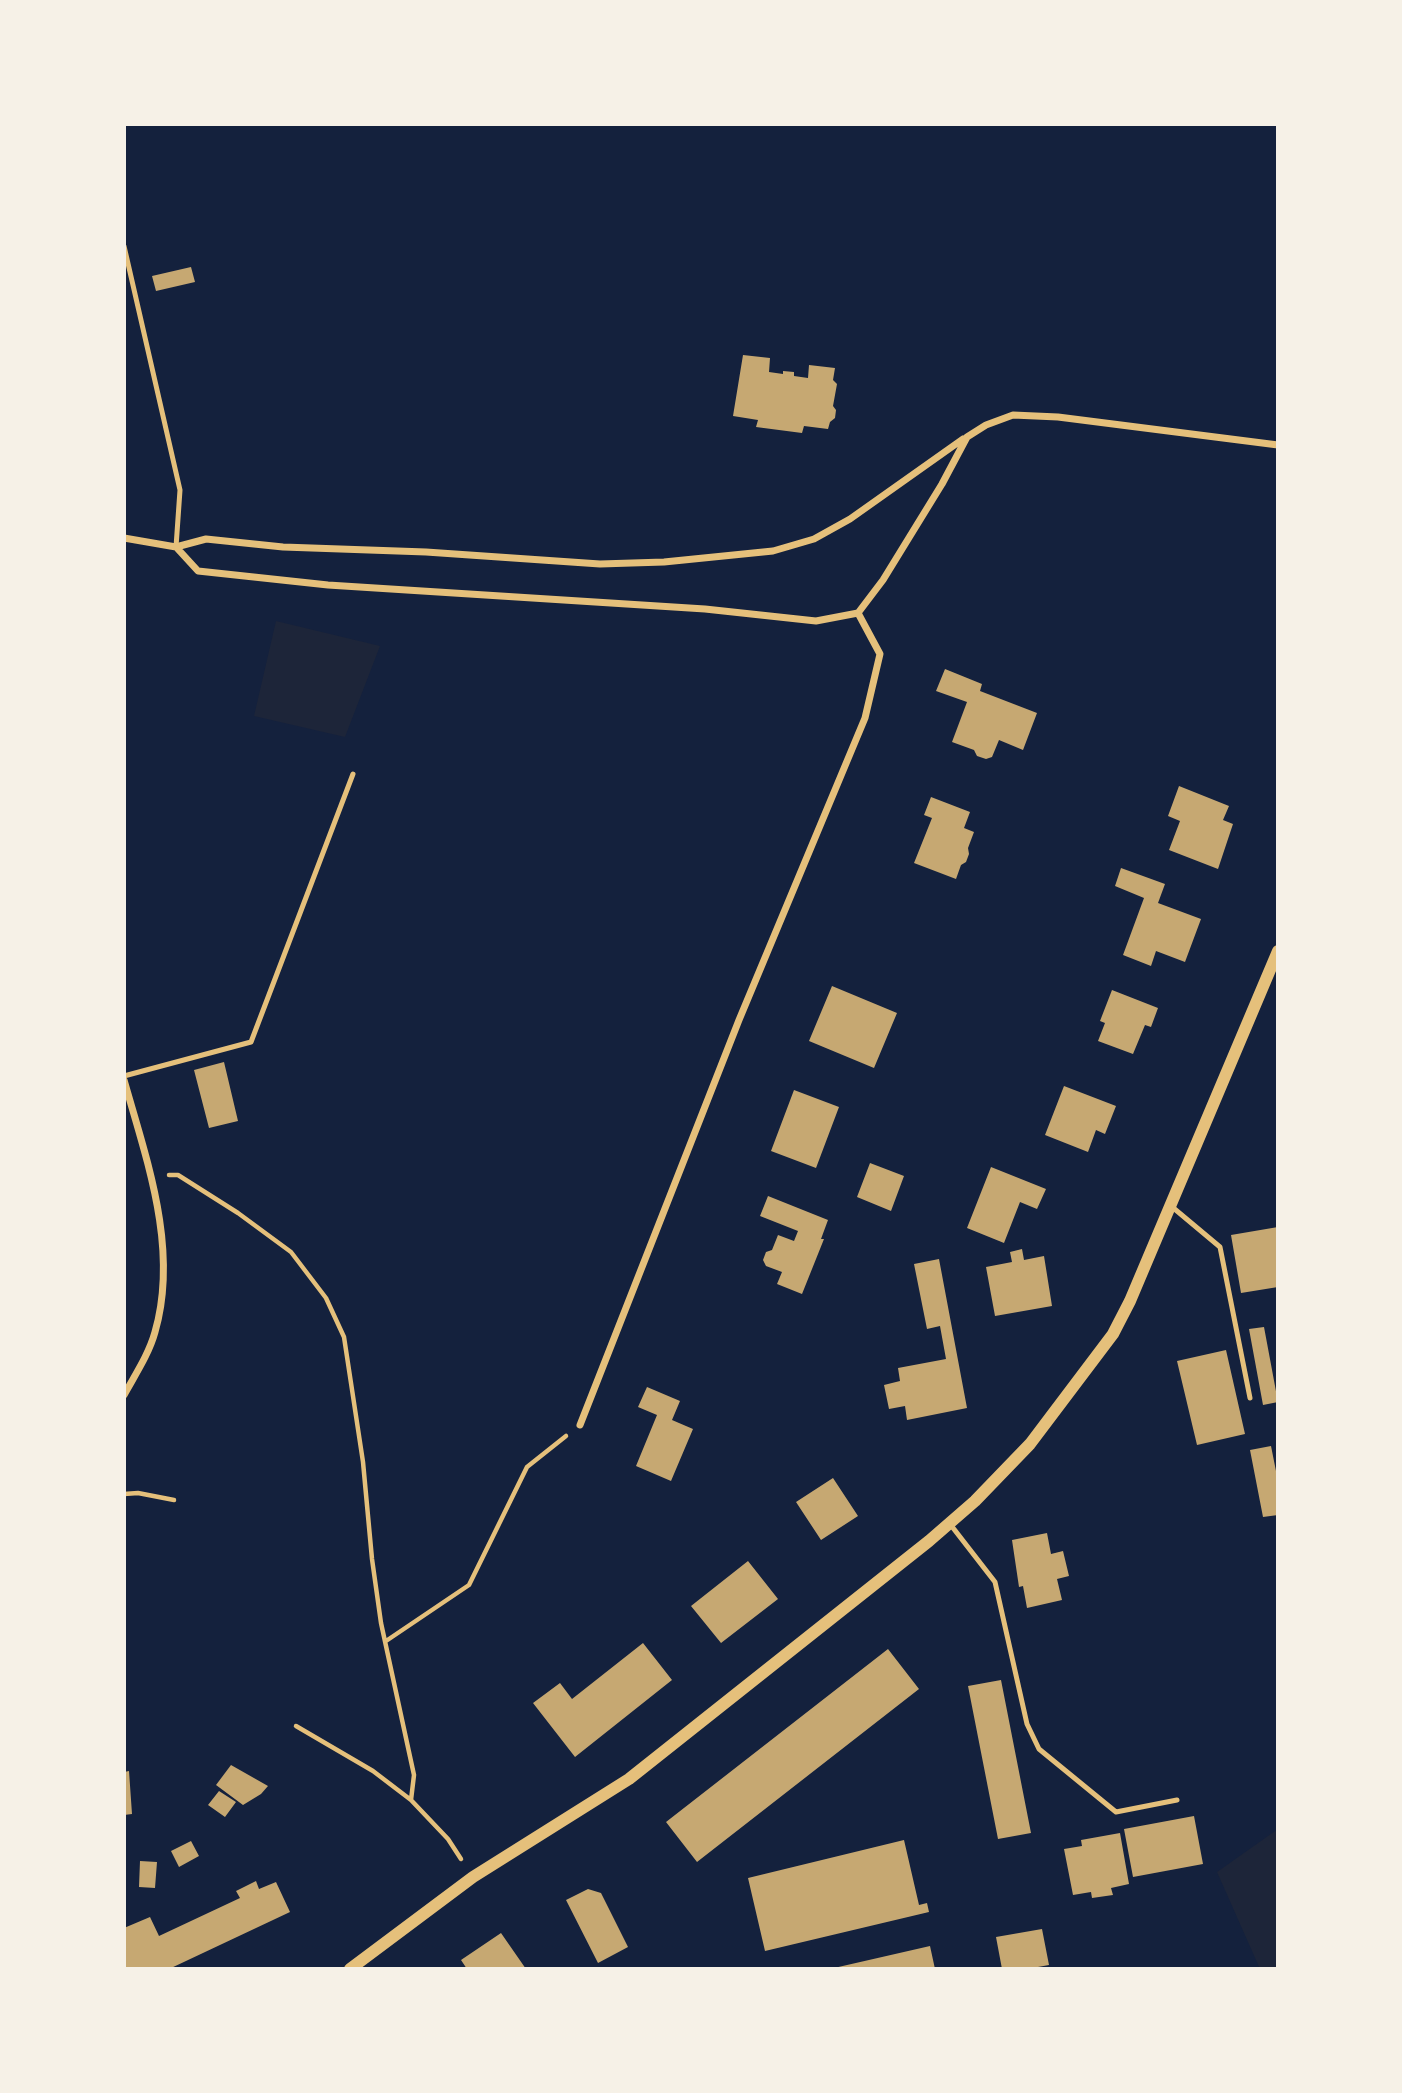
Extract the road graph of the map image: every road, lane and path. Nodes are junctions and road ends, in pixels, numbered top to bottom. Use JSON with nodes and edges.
{"nodes":[{"id":1,"x":124,"y":246,"type":"edge"},
{"id":2,"x":967,"y":437,"type":"junction"},
{"id":3,"x":1278,"y":446,"type":"edge"},
{"id":4,"x":124,"y":537,"type":"edge"},
{"id":5,"x":176,"y":547,"type":"junction"},
{"id":6,"x":859,"y":612,"type":"junction"},
{"id":7,"x":353,"y":774,"type":"dead end"},
{"id":8,"x":1278,"y":951,"type":"edge"},
{"id":9,"x":125,"y":1081,"type":"edge"},
{"id":10,"x":151,"y":1177,"type":"junction"},
{"id":11,"x":1170,"y":1205,"type":"junction"},
{"id":12,"x":124,"y":1395,"type":"edge"},
{"id":13,"x":1250,"y":1398,"type":"dead end"},
{"id":14,"x":580,"y":1425,"type":"joint"},
{"id":15,"x":124,"y":1494,"type":"edge"},
{"id":16,"x":174,"y":1500,"type":"dead end"},
{"id":17,"x":950,"y":1524,"type":"junction"},
{"id":18,"x":386,"y":1641,"type":"junction"},
{"id":19,"x":296,"y":1726,"type":"dead end"},
{"id":20,"x":411,"y":1800,"type":"junction"},
{"id":21,"x":1177,"y":1800,"type":"dead end"},
{"id":22,"x":473,"y":1877,"type":"junction"},
{"id":23,"x":350,"y":1969,"type":"edge"}],
"edges":[{"from":1,"to":5,"type":"lane"},
{"from":2,"to":3,"type":"street"},
{"from":2,"to":5,"type":"street"},
{"from":2,"to":6,"type":"street"},
{"from":4,"to":5,"type":"street"},
{"from":5,"to":6,"type":"street"},
{"from":6,"to":14,"type":"street"},
{"from":7,"to":9,"type":"lane"},
{"from":8,"to":11,"type":"street"},
{"from":9,"to":10,"type":"street"},
{"from":10,"to":12,"type":"street"},
{"from":10,"to":18,"type":"path"},
{"from":11,"to":13,"type":"lane"},
{"from":11,"to":17,"type":"street"},
{"from":14,"to":18,"type":"path"},
{"from":15,"to":16,"type":"path"},
{"from":17,"to":21,"type":"lane"},
{"from":17,"to":22,"type":"street"},
{"from":18,"to":20,"type":"path"},
{"from":19,"to":20,"type":"path"},
{"from":20,"to":22,"type":"path"},
{"from":22,"to":23,"type":"street"}]}
